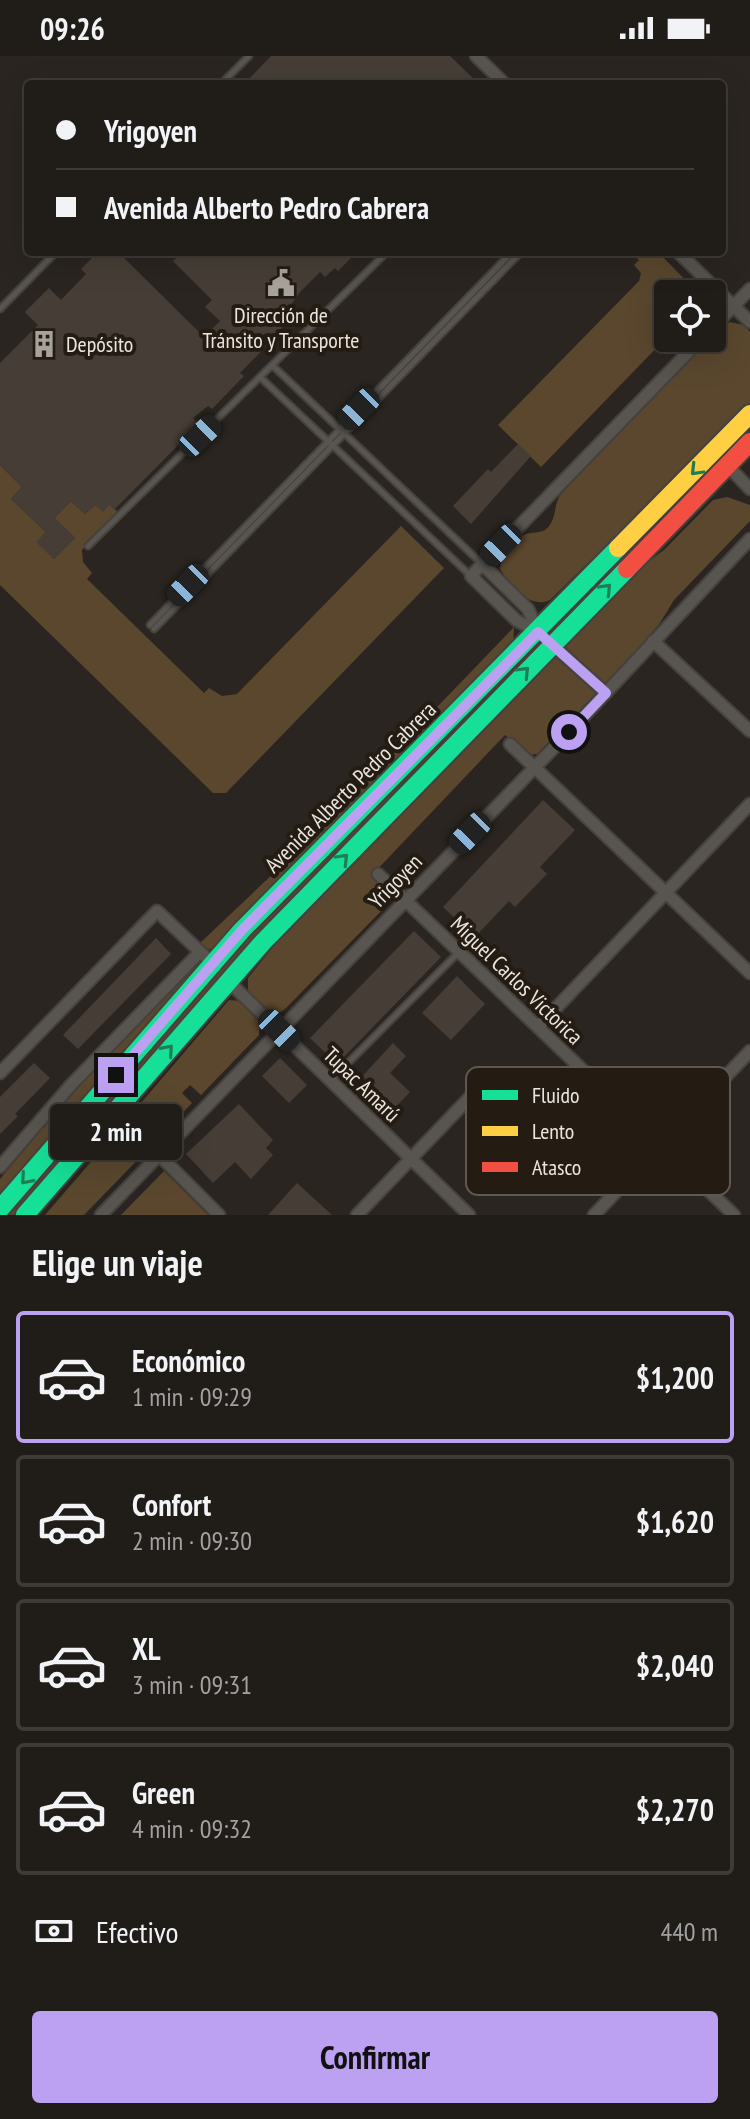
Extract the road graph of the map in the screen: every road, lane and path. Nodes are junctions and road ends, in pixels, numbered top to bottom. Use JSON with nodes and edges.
{"nodes":[{"id":1,"x":249,"y":56,"type":"edge"},
{"id":2,"x":476,"y":56,"type":"edge"},
{"id":3,"x":225,"y":80,"type":"edge"},
{"id":4,"x":501,"y":80,"type":"edge"},
{"id":5,"x":52,"y":256,"type":"edge"},
{"id":6,"x":383,"y":256,"type":"edge"},
{"id":7,"x":508,"y":256,"type":"edge"},
{"id":8,"x":517,"y":256,"type":"edge"},
{"id":9,"x":682,"y":256,"type":"edge"},
{"id":10,"x":750,"y":289,"type":"edge"},
{"id":11,"x":733,"y":306,"type":"junction"},
{"id":12,"x":0,"y":309,"type":"edge"},
{"id":13,"x":726,"y":313,"type":"edge"},
{"id":14,"x":750,"y":322,"type":"edge"},
{"id":15,"x":688,"y":352,"type":"edge"},
{"id":16,"x":272,"y":365,"type":"junction"},
{"id":17,"x":260,"y":377,"type":"junction"},
{"id":18,"x":750,"y":414,"type":"edge"},
{"id":19,"x":342,"y":432,"type":"junction"},
{"id":20,"x":750,"y":442,"type":"edge"},
{"id":21,"x":330,"y":444,"type":"junction"},
{"id":22,"x":727,"y":465,"type":"junction"},
{"id":23,"x":750,"y":489,"type":"edge"},
{"id":24,"x":750,"y":539,"type":"edge"},
{"id":25,"x":88,"y":546,"type":"dead end"},
{"id":26,"x":482,"y":564,"type":"junction"},
{"id":27,"x":471,"y":576,"type":"junction"},
{"id":28,"x":152,"y":627,"type":"dead end"},
{"id":29,"x":544,"y":638,"type":"junction"},
{"id":30,"x":653,"y":641,"type":"junction"},
{"id":31,"x":606,"y":693,"type":"junction"},
{"id":32,"x":750,"y":731,"type":"edge"},
{"id":33,"x":510,"y":744,"type":"dead end"},
{"id":34,"x":535,"y":765,"type":"junction"},
{"id":35,"x":750,"y":804,"type":"edge"},
{"id":36,"x":378,"y":874,"type":"dead end"},
{"id":37,"x":664,"y":892,"type":"junction"},
{"id":38,"x":405,"y":900,"type":"junction"},
{"id":39,"x":459,"y":952,"type":"junction"},
{"id":40,"x":206,"y":958,"type":"junction"},
{"id":41,"x":750,"y":973,"type":"edge"},
{"id":42,"x":228,"y":981,"type":"junction"},
{"id":43,"x":538,"y":1027,"type":"junction"},
{"id":44,"x":279,"y":1030,"type":"junction"},
{"id":45,"x":750,"y":1051,"type":"edge"},
{"id":46,"x":580,"y":1067,"type":"edge"},
{"id":47,"x":730,"y":1072,"type":"edge"},
{"id":48,"x":0,"y":1073,"type":"edge"},
{"id":49,"x":330,"y":1081,"type":"junction"},
{"id":50,"x":466,"y":1101,"type":"edge"},
{"id":51,"x":117,"y":1108,"type":"junction"},
{"id":52,"x":162,"y":1152,"type":"junction"},
{"id":53,"x":412,"y":1159,"type":"junction"},
{"id":54,"x":0,"y":1167,"type":"edge"},
{"id":55,"x":613,"y":1195,"type":"edge"},
{"id":56,"x":713,"y":1195,"type":"edge"},
{"id":57,"x":0,"y":1209,"type":"edge"},
{"id":58,"x":25,"y":1215,"type":"edge"},
{"id":59,"x":101,"y":1215,"type":"edge"},
{"id":60,"x":219,"y":1215,"type":"edge"},
{"id":61,"x":357,"y":1215,"type":"edge"},
{"id":62,"x":469,"y":1215,"type":"edge"},
{"id":63,"x":594,"y":1215,"type":"edge"},
{"id":64,"x":734,"y":1215,"type":"edge"}],
"edges":[{"from":1,"to":3,"type":"lane"},
{"from":2,"to":4,"type":"street"},
{"from":5,"to":12,"type":"lane"},
{"from":6,"to":16,"type":"lane"},
{"from":7,"to":19,"type":"lane"},
{"from":8,"to":19,"type":"lane"},
{"from":9,"to":11,"type":"street"},
{"from":10,"to":11,"type":"street"},
{"from":11,"to":13,"type":"street"},
{"from":11,"to":14,"type":"street"},
{"from":15,"to":26,"type":"street"},
{"from":16,"to":17,"type":"lane"},
{"from":16,"to":19,"type":"lane"},
{"from":17,"to":21,"type":"lane"},
{"from":17,"to":25,"type":"lane"},
{"from":18,"to":29,"type":"main road","name":"Avenida Alberto Pedro Cabrera","one_way":true},
{"from":19,"to":21,"type":"lane"},
{"from":19,"to":26,"type":"lane"},
{"from":20,"to":22,"type":"main road","name":"Avenida Alberto Pedro Cabrera"},
{"from":21,"to":27,"type":"lane"},
{"from":21,"to":28,"type":"lane"},
{"from":22,"to":23,"type":"street"},
{"from":29,"to":22,"type":"main road","name":"Avenida Alberto Pedro Cabrera","one_way":true},
{"from":24,"to":30,"type":"street","name":"Yrigoyen"},
{"from":26,"to":27,"type":"street"},
{"from":26,"to":29,"type":"street"},
{"from":27,"to":29,"type":"street"},
{"from":29,"to":31,"type":"street"},
{"from":29,"to":40,"type":"main road","name":"Avenida Alberto Pedro Cabrera"},
{"from":42,"to":29,"type":"main road","name":"Avenida Alberto Pedro Cabrera","one_way":true},
{"from":30,"to":31,"type":"street","name":"Yrigoyen"},
{"from":30,"to":32,"type":"street"},
{"from":31,"to":34,"type":"street","name":"Yrigoyen"},
{"from":33,"to":34,"type":"street"},
{"from":34,"to":37,"type":"street"},
{"from":34,"to":38,"type":"street","name":"Yrigoyen"},
{"from":35,"to":37,"type":"street"},
{"from":36,"to":38,"type":"street","name":"Miguel Carlos Victorica"},
{"from":37,"to":41,"type":"street"},
{"from":37,"to":43,"type":"street"},
{"from":38,"to":39,"type":"street","name":"Miguel Carlos Victorica"},
{"from":38,"to":44,"type":"street","name":"Yrigoyen"},
{"from":39,"to":43,"type":"street","name":"Miguel Carlos Victorica"},
{"from":39,"to":49,"type":"lane"},
{"from":40,"to":48,"type":"street"},
{"from":40,"to":54,"type":"street"},
{"from":40,"to":57,"type":"main road","name":"Avenida Alberto Pedro Cabrera","one_way":true},
{"from":42,"to":44,"type":"street","name":"Tupac Amarú"},
{"from":51,"to":42,"type":"main road","name":"Avenida Alberto Pedro Cabrera","one_way":true},
{"from":43,"to":46,"type":"street","name":"Miguel Carlos Victorica"},
{"from":44,"to":49,"type":"street","name":"Tupac Amarú"},
{"from":44,"to":52,"type":"street","name":"Yrigoyen"},
{"from":45,"to":47,"type":"street"},
{"from":49,"to":53,"type":"street","name":"Tupac Amarú"},
{"from":50,"to":53,"type":"street"},
{"from":51,"to":52,"type":"street"},
{"from":51,"to":58,"type":"main road","name":"Avenida Alberto Pedro Cabrera"},
{"from":52,"to":59,"type":"street","name":"Yrigoyen"},
{"from":52,"to":60,"type":"street"},
{"from":53,"to":61,"type":"street"},
{"from":53,"to":62,"type":"street","name":"Tupac Amarú"},
{"from":55,"to":63,"type":"street"},
{"from":56,"to":64,"type":"street","name":"Miguel Carlos Victorica"}]}
